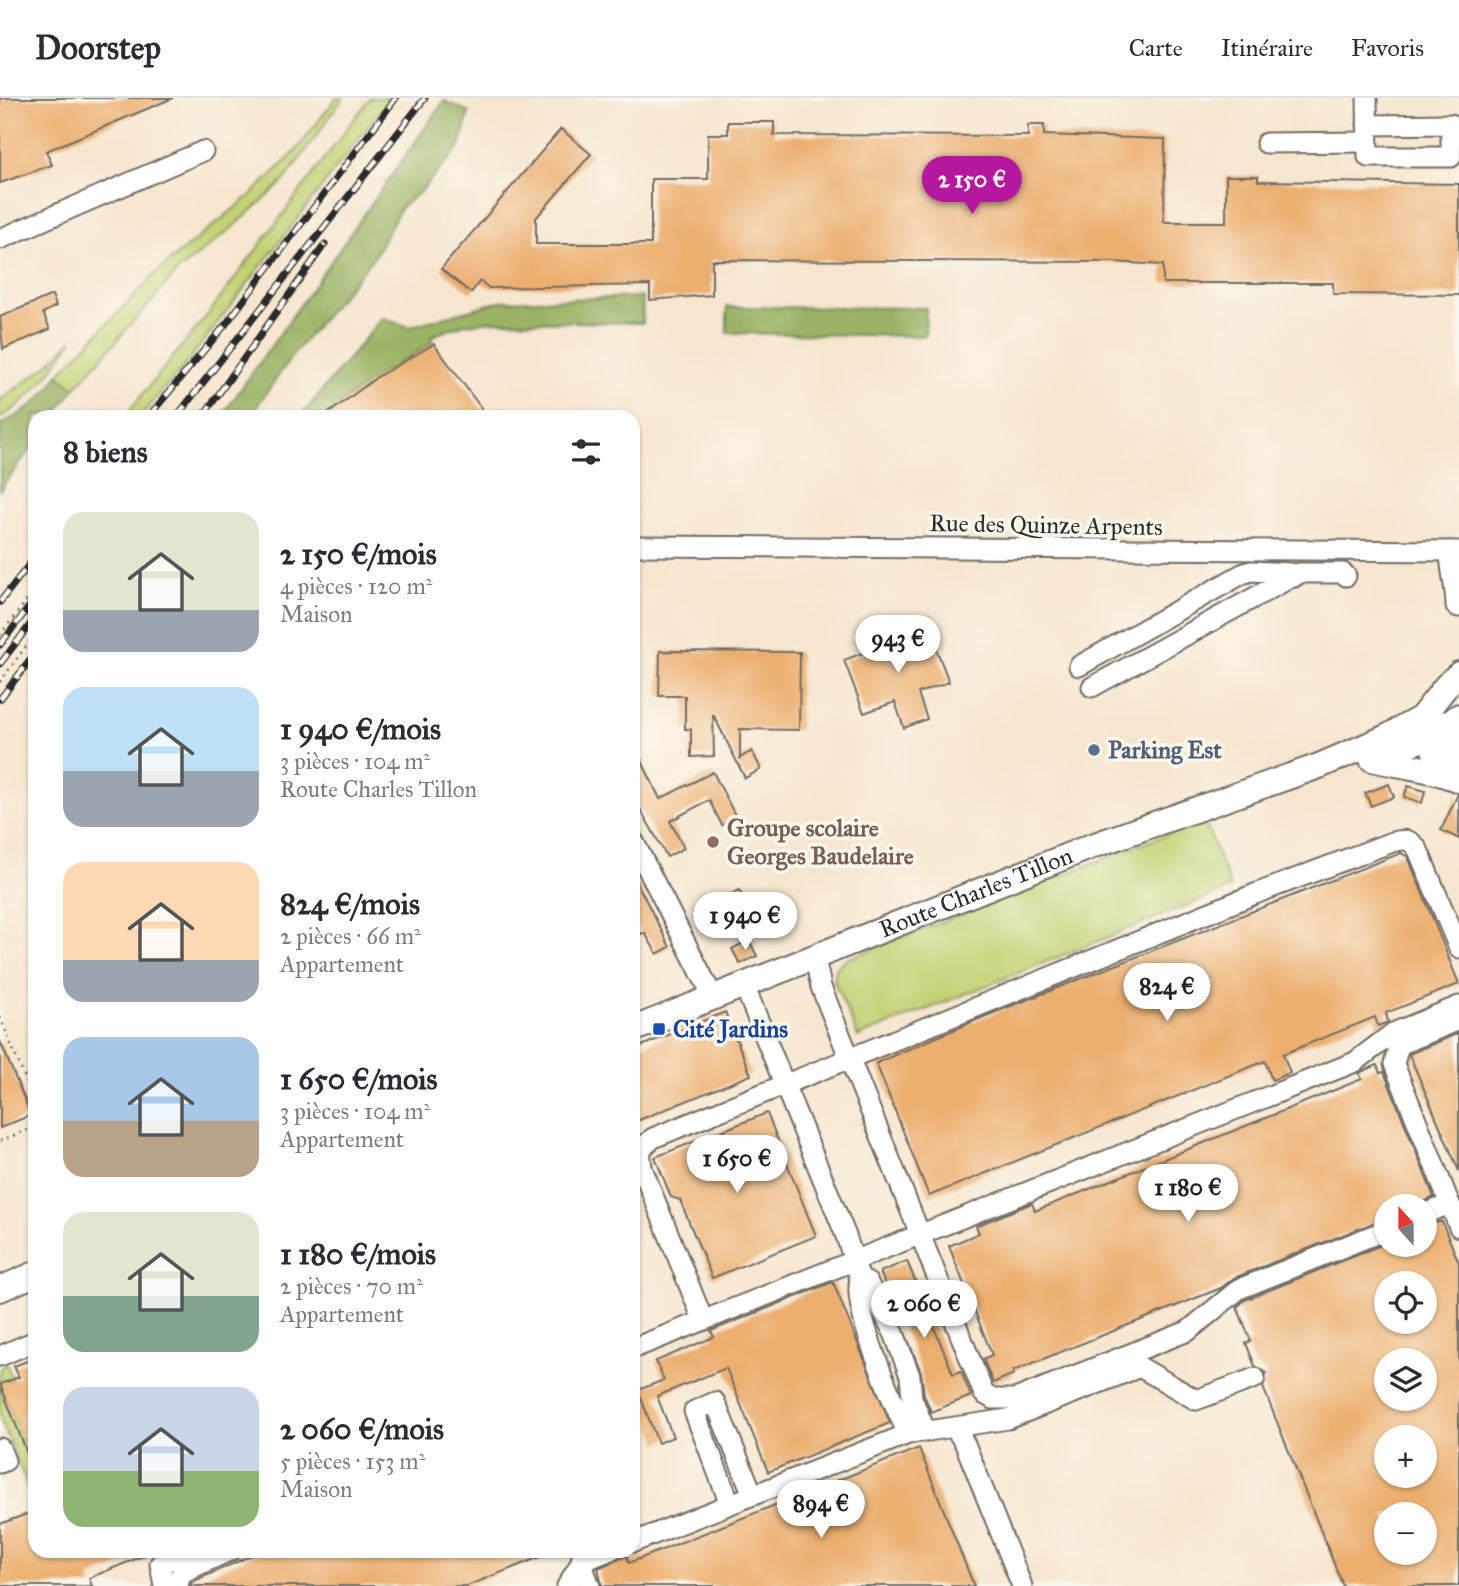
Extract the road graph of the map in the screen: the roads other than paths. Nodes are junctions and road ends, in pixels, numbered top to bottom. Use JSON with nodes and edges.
{"nodes":[{"id":1,"x":1367,"y":98,"type":"edge"},
{"id":2,"x":1266,"y":143,"type":"dead end"},
{"id":3,"x":203,"y":151,"type":"dead end"},
{"id":4,"x":0,"y":239,"type":"edge"},
{"id":5,"x":640,"y":546,"type":"edge"},
{"id":6,"x":1455,"y":551,"type":"edge"},
{"id":7,"x":1294,"y":576,"type":"junction"},
{"id":8,"x":1346,"y":576,"type":"dead end"},
{"id":9,"x":1459,"y":607,"type":"edge"},
{"id":10,"x":1079,"y":666,"type":"dead end"},
{"id":11,"x":1458,"y":676,"type":"edge"},
{"id":12,"x":1091,"y":687,"type":"dead end"},
{"id":13,"x":1459,"y":716,"type":"edge"},
{"id":14,"x":1459,"y":729,"type":"edge"},
{"id":15,"x":1435,"y":735,"type":"junction"},
{"id":16,"x":1397,"y":749,"type":"junction"},
{"id":17,"x":1366,"y":751,"type":"junction"},
{"id":18,"x":1453,"y":771,"type":"edge"},
{"id":19,"x":640,"y":854,"type":"edge"},
{"id":20,"x":1459,"y":948,"type":"edge"},
{"id":21,"x":815,"y":958,"type":"junction"},
{"id":22,"x":744,"y":985,"type":"junction"},
{"id":23,"x":713,"y":997,"type":"junction"},
{"id":24,"x":1459,"y":1006,"type":"edge"},
{"id":25,"x":1459,"y":1020,"type":"edge"},
{"id":26,"x":640,"y":1027,"type":"edge"},
{"id":27,"x":847,"y":1057,"type":"junction"},
{"id":28,"x":785,"y":1083,"type":"junction"},
{"id":29,"x":1450,"y":1204,"type":"junction"},
{"id":30,"x":1437,"y":1209,"type":"edge"},
{"id":31,"x":1459,"y":1227,"type":"edge"},
{"id":32,"x":918,"y":1235,"type":"junction"},
{"id":33,"x":1374,"y":1235,"type":"edge"},
{"id":34,"x":856,"y":1270,"type":"junction"},
{"id":35,"x":28,"y":1277,"type":"edge"},
{"id":36,"x":0,"y":1289,"type":"edge"},
{"id":37,"x":703,"y":1320,"type":"junction"},
{"id":38,"x":28,"y":1344,"type":"edge"},
{"id":39,"x":640,"y":1346,"type":"edge"},
{"id":40,"x":0,"y":1356,"type":"edge"},
{"id":41,"x":1255,"y":1378,"type":"dead end"},
{"id":42,"x":955,"y":1428,"type":"junction"},
{"id":43,"x":917,"y":1433,"type":"junction"},
{"id":44,"x":0,"y":1448,"type":"edge"},
{"id":45,"x":0,"y":1463,"type":"edge"},
{"id":46,"x":753,"y":1495,"type":"junction"},
{"id":47,"x":730,"y":1504,"type":"junction"},
{"id":48,"x":640,"y":1540,"type":"edge"},
{"id":49,"x":174,"y":1558,"type":"edge"},
{"id":50,"x":211,"y":1558,"type":"edge"},
{"id":51,"x":580,"y":1558,"type":"edge"},
{"id":52,"x":582,"y":1558,"type":"edge"},
{"id":53,"x":164,"y":1586,"type":"edge"},
{"id":54,"x":178,"y":1586,"type":"edge"},
{"id":55,"x":567,"y":1586,"type":"edge"},
{"id":56,"x":590,"y":1586,"type":"edge"},
{"id":57,"x":1022,"y":1586,"type":"edge"}],
"edges":[{"from":1,"to":2,"type":"street"},
{"from":3,"to":4,"type":"street"},
{"from":5,"to":6,"type":"street","name":"Rue des Quinze Arpents"},
{"from":6,"to":9,"type":"street"},
{"from":7,"to":8,"type":"street"},
{"from":7,"to":10,"type":"street"},
{"from":7,"to":12,"type":"street"},
{"from":11,"to":15,"type":"main road"},
{"from":11,"to":17,"type":"main road"},
{"from":13,"to":15,"type":"main road"},
{"from":14,"to":18,"type":"main road"},
{"from":15,"to":16,"type":"main road"},
{"from":15,"to":18,"type":"main road"},
{"from":16,"to":17,"type":"main road"},
{"from":16,"to":18,"type":"main road"},
{"from":17,"to":18,"type":"main road"},
{"from":17,"to":21,"type":"main road","name":"Route Charles Tillon"},
{"from":19,"to":23,"type":"street"},
{"from":20,"to":27,"type":"street"},
{"from":21,"to":22,"type":"main road","name":"Route Charles Tillon"},
{"from":21,"to":27,"type":"street"},
{"from":22,"to":23,"type":"main road","name":"Route Charles Tillon"},
{"from":22,"to":28,"type":"street"},
{"from":23,"to":26,"type":"main road","name":"Route Charles Tillon"},
{"from":24,"to":32,"type":"street"},
{"from":25,"to":29,"type":"street"},
{"from":27,"to":28,"type":"street"},
{"from":27,"to":32,"type":"street"},
{"from":28,"to":34,"type":"street"},
{"from":28,"to":37,"type":"street"},
{"from":29,"to":30,"type":"street"},
{"from":29,"to":31,"type":"street"},
{"from":32,"to":33,"type":"street"},
{"from":32,"to":34,"type":"street"},
{"from":34,"to":37,"type":"street"},
{"from":34,"to":43,"type":"street"},
{"from":35,"to":36,"type":"main road"},
{"from":37,"to":39,"type":"street"},
{"from":38,"to":40,"type":"street"},
{"from":41,"to":42,"type":"street"},
{"from":42,"to":43,"type":"street"},
{"from":42,"to":57,"type":"street"},
{"from":43,"to":46,"type":"street"},
{"from":44,"to":45,"type":"street"},
{"from":46,"to":47,"type":"street"},
{"from":46,"to":47,"type":"street"},
{"from":47,"to":48,"type":"street"},
{"from":49,"to":53,"type":"street"},
{"from":50,"to":54,"type":"street"},
{"from":51,"to":55,"type":"street"},
{"from":52,"to":56,"type":"street"}]}
